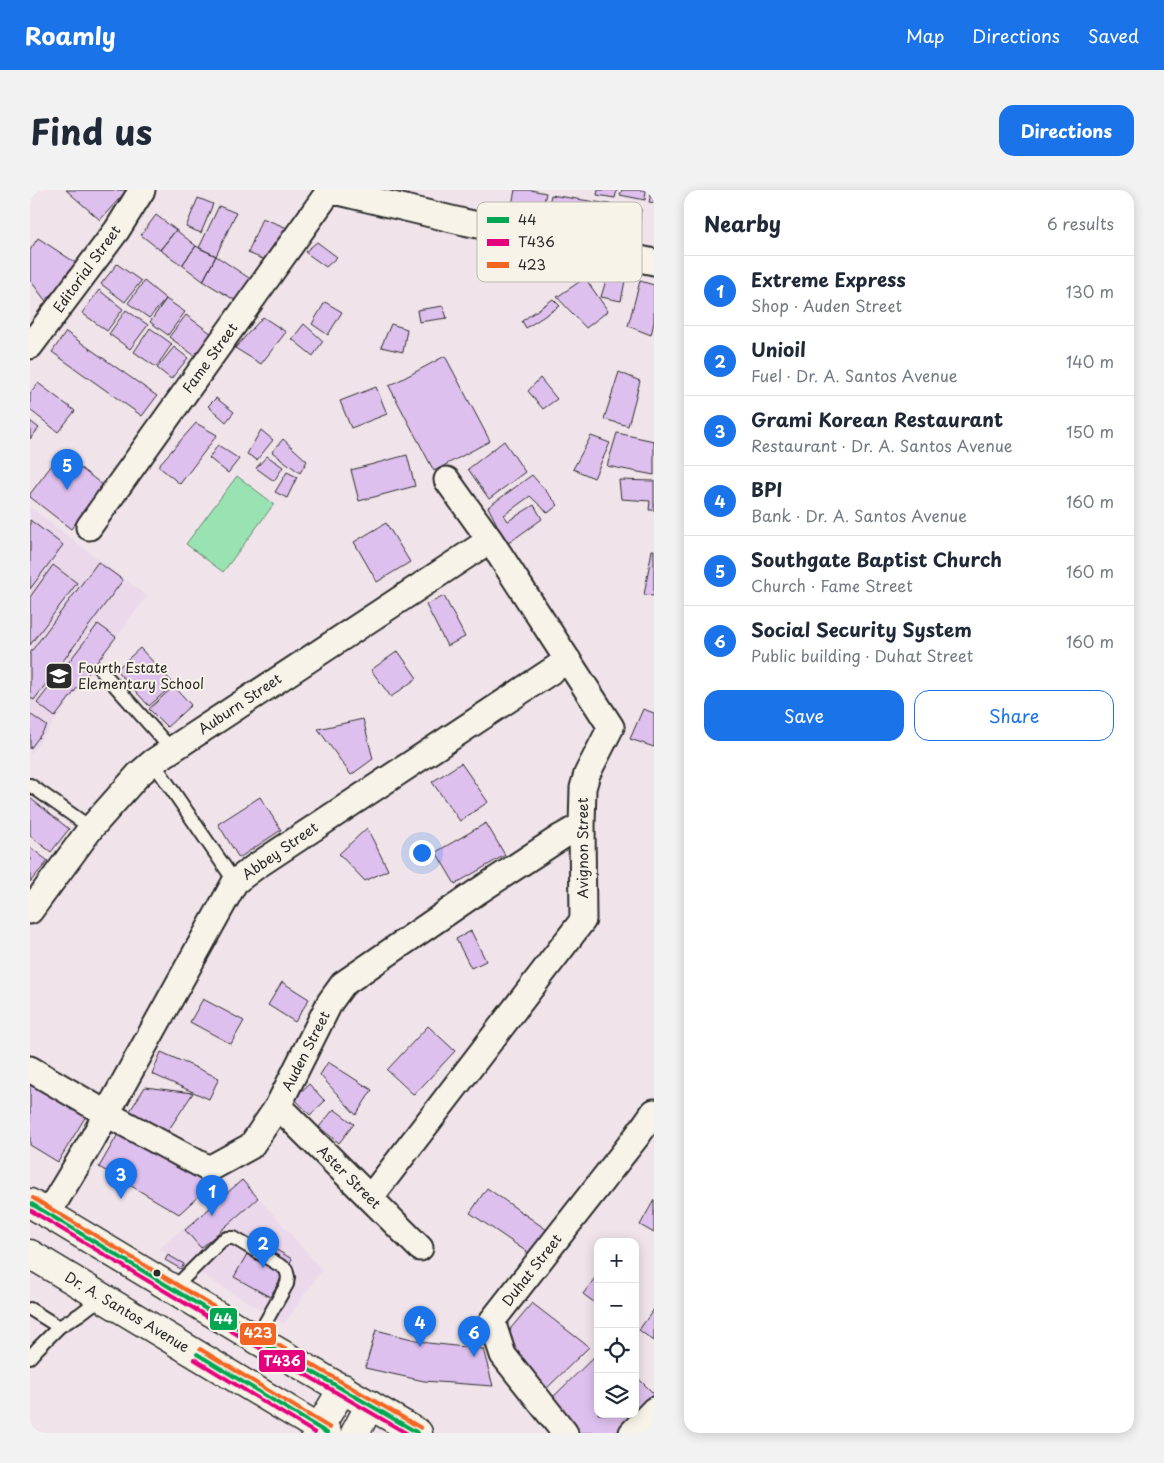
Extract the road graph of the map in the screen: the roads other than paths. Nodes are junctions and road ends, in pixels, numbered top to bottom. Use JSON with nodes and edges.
{"nodes":[{"id":1,"x":142,"y":190,"type":"edge"},
{"id":2,"x":330,"y":190,"type":"edge"},
{"id":3,"x":477,"y":225,"type":"edge"},
{"id":4,"x":30,"y":346,"type":"edge"},
{"id":5,"x":447,"y":480,"type":"dead end"},
{"id":6,"x":89,"y":527,"type":"dead end"},
{"id":7,"x":490,"y":540,"type":"junction"},
{"id":8,"x":568,"y":660,"type":"junction"},
{"id":9,"x":101,"y":670,"type":"dead end"},
{"id":10,"x":162,"y":756,"type":"junction"},
{"id":11,"x":30,"y":786,"type":"edge"},
{"id":12,"x":582,"y":825,"type":"junction"},
{"id":13,"x":92,"y":828,"type":"junction"},
{"id":14,"x":236,"y":882,"type":"junction"},
{"id":15,"x":30,"y":911,"type":"edge"},
{"id":16,"x":30,"y":1069,"type":"edge"},
{"id":17,"x":278,"y":1106,"type":"junction"},
{"id":18,"x":654,"y":1112,"type":"edge"},
{"id":19,"x":107,"y":1114,"type":"junction"},
{"id":20,"x":370,"y":1198,"type":"junction"},
{"id":21,"x":39,"y":1208,"type":"edge"},
{"id":22,"x":420,"y":1248,"type":"dead end"},
{"id":23,"x":30,"y":1254,"type":"edge"},
{"id":24,"x":174,"y":1288,"type":"junction"},
{"id":25,"x":102,"y":1297,"type":"junction"},
{"id":26,"x":30,"y":1308,"type":"edge"},
{"id":27,"x":59,"y":1327,"type":"junction"},
{"id":28,"x":256,"y":1339,"type":"junction"},
{"id":29,"x":30,"y":1357,"type":"edge"},
{"id":30,"x":343,"y":1388,"type":"junction"},
{"id":31,"x":370,"y":1405,"type":"junction"},
{"id":32,"x":654,"y":1410,"type":"edge"},
{"id":33,"x":321,"y":1431,"type":"edge"},
{"id":34,"x":354,"y":1433,"type":"edge"},
{"id":35,"x":418,"y":1433,"type":"edge"},
{"id":36,"x":566,"y":1433,"type":"edge"},
{"id":37,"x":632,"y":1433,"type":"edge"}],
"edges":[{"from":1,"to":4,"type":"street","name":"Editorial Street"},
{"from":2,"to":3,"type":"street"},
{"from":2,"to":6,"type":"street","name":"Fame Street"},
{"from":5,"to":7,"type":"street","name":"Avignon Street"},
{"from":7,"to":8,"type":"street","name":"Avignon Street"},
{"from":7,"to":10,"type":"street","name":"Auburn Street"},
{"from":8,"to":12,"type":"street","name":"Avignon Street"},
{"from":8,"to":14,"type":"street","name":"Abbey Street"},
{"from":9,"to":10,"type":"lane"},
{"from":10,"to":13,"type":"street","name":"Auburn Street"},
{"from":10,"to":14,"type":"lane"},
{"from":11,"to":13,"type":"lane"},
{"from":12,"to":17,"type":"street","name":"Auden Street"},
{"from":12,"to":20,"type":"street","name":"Avignon Street"},
{"from":13,"to":15,"type":"street","name":"Auburn Street"},
{"from":14,"to":19,"type":"street","name":"Abbey Street"},
{"from":16,"to":19,"type":"street","name":"Auden Street"},
{"from":17,"to":19,"type":"street","name":"Auden Street"},
{"from":17,"to":20,"type":"street","name":"Aster Street"},
{"from":18,"to":36,"type":"street","name":"Duhat Street"},
{"from":19,"to":21,"type":"street","name":"Abbey Street"},
{"from":20,"to":22,"type":"street","name":"Aster Street"},
{"from":21,"to":24,"type":"main road"},
{"from":23,"to":25,"type":"main road","name":"Dr. A. Santos Avenue"},
{"from":24,"to":28,"type":"main road"},
{"from":24,"to":28,"type":"lane"},
{"from":25,"to":27,"type":"lane"},
{"from":25,"to":33,"type":"main road","name":"Dr. A. Santos Avenue"},
{"from":26,"to":27,"type":"lane"},
{"from":27,"to":29,"type":"lane"},
{"from":28,"to":30,"type":"main road"},
{"from":30,"to":31,"type":"main road"},
{"from":30,"to":33,"type":"main road"},
{"from":31,"to":34,"type":"main road"},
{"from":31,"to":35,"type":"main road"},
{"from":32,"to":37,"type":"street"}]}
